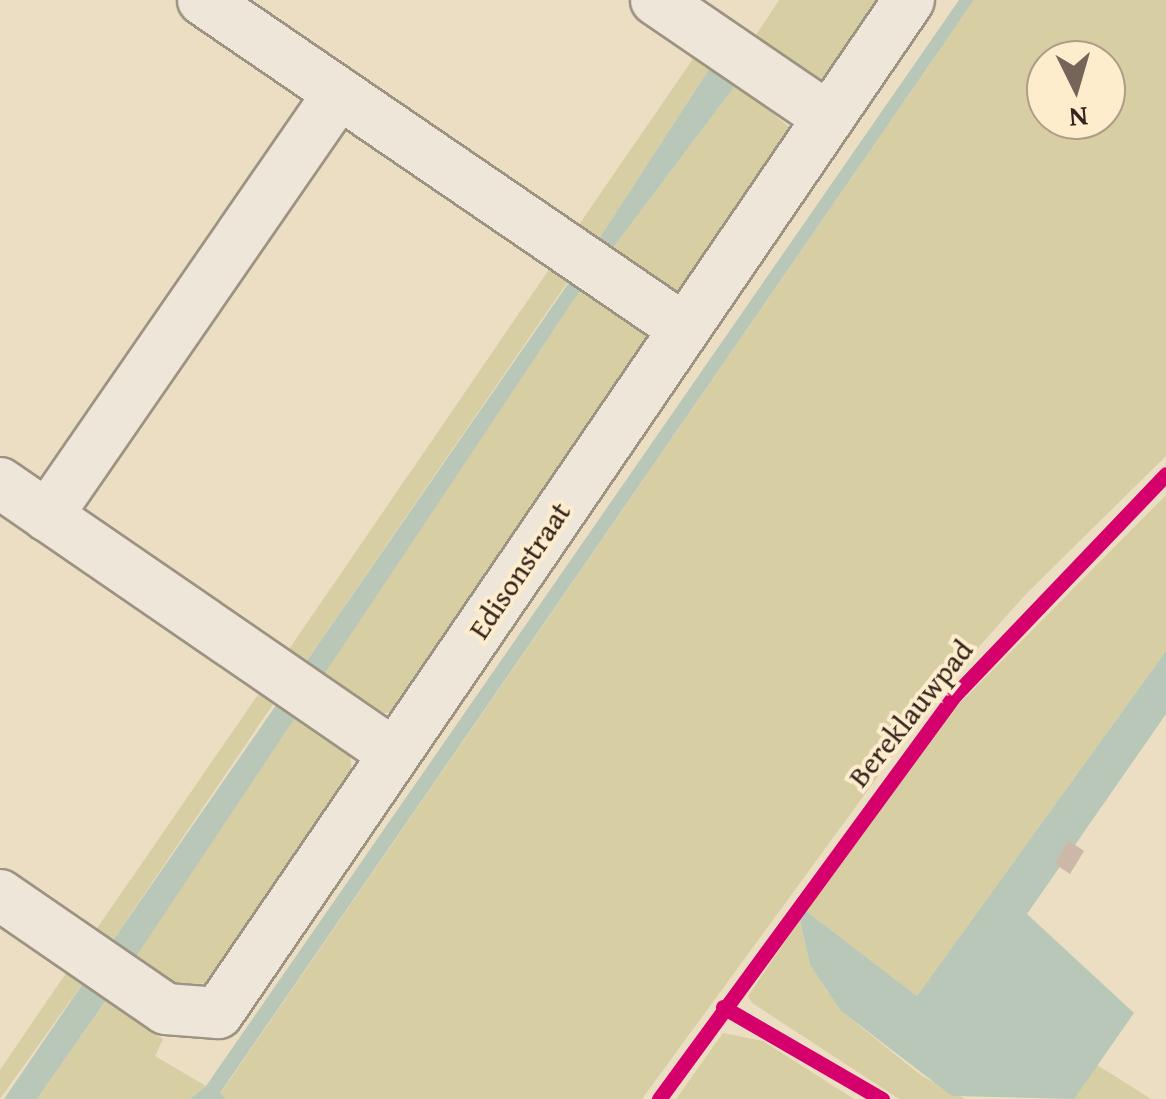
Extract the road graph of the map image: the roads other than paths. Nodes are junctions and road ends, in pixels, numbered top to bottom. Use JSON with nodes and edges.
{"nodes":[{"id":1,"x":203,"y":0,"type":"edge"},
{"id":2,"x":656,"y":0,"type":"edge"},
{"id":3,"x":909,"y":0,"type":"edge"},
{"id":4,"x":338,"y":93,"type":"junction"},
{"id":5,"x":829,"y":118,"type":"junction"},
{"id":6,"x":682,"y":328,"type":"junction"},
{"id":7,"x":17,"y":505,"type":"edge"},
{"id":8,"x":394,"y":754,"type":"junction"},
{"id":9,"x":0,"y":895,"type":"edge"}],
"edges":[{"from":1,"to":4,"type":"lane"},
{"from":2,"to":5,"type":"lane"},
{"from":3,"to":5,"type":"lane","name":"Edisonstraat"},
{"from":4,"to":6,"type":"lane"},
{"from":4,"to":7,"type":"lane"},
{"from":5,"to":6,"type":"lane","name":"Edisonstraat"},
{"from":6,"to":8,"type":"lane","name":"Edisonstraat"},
{"from":7,"to":8,"type":"lane"},
{"from":8,"to":9,"type":"lane","name":"Edisonstraat"}]}
